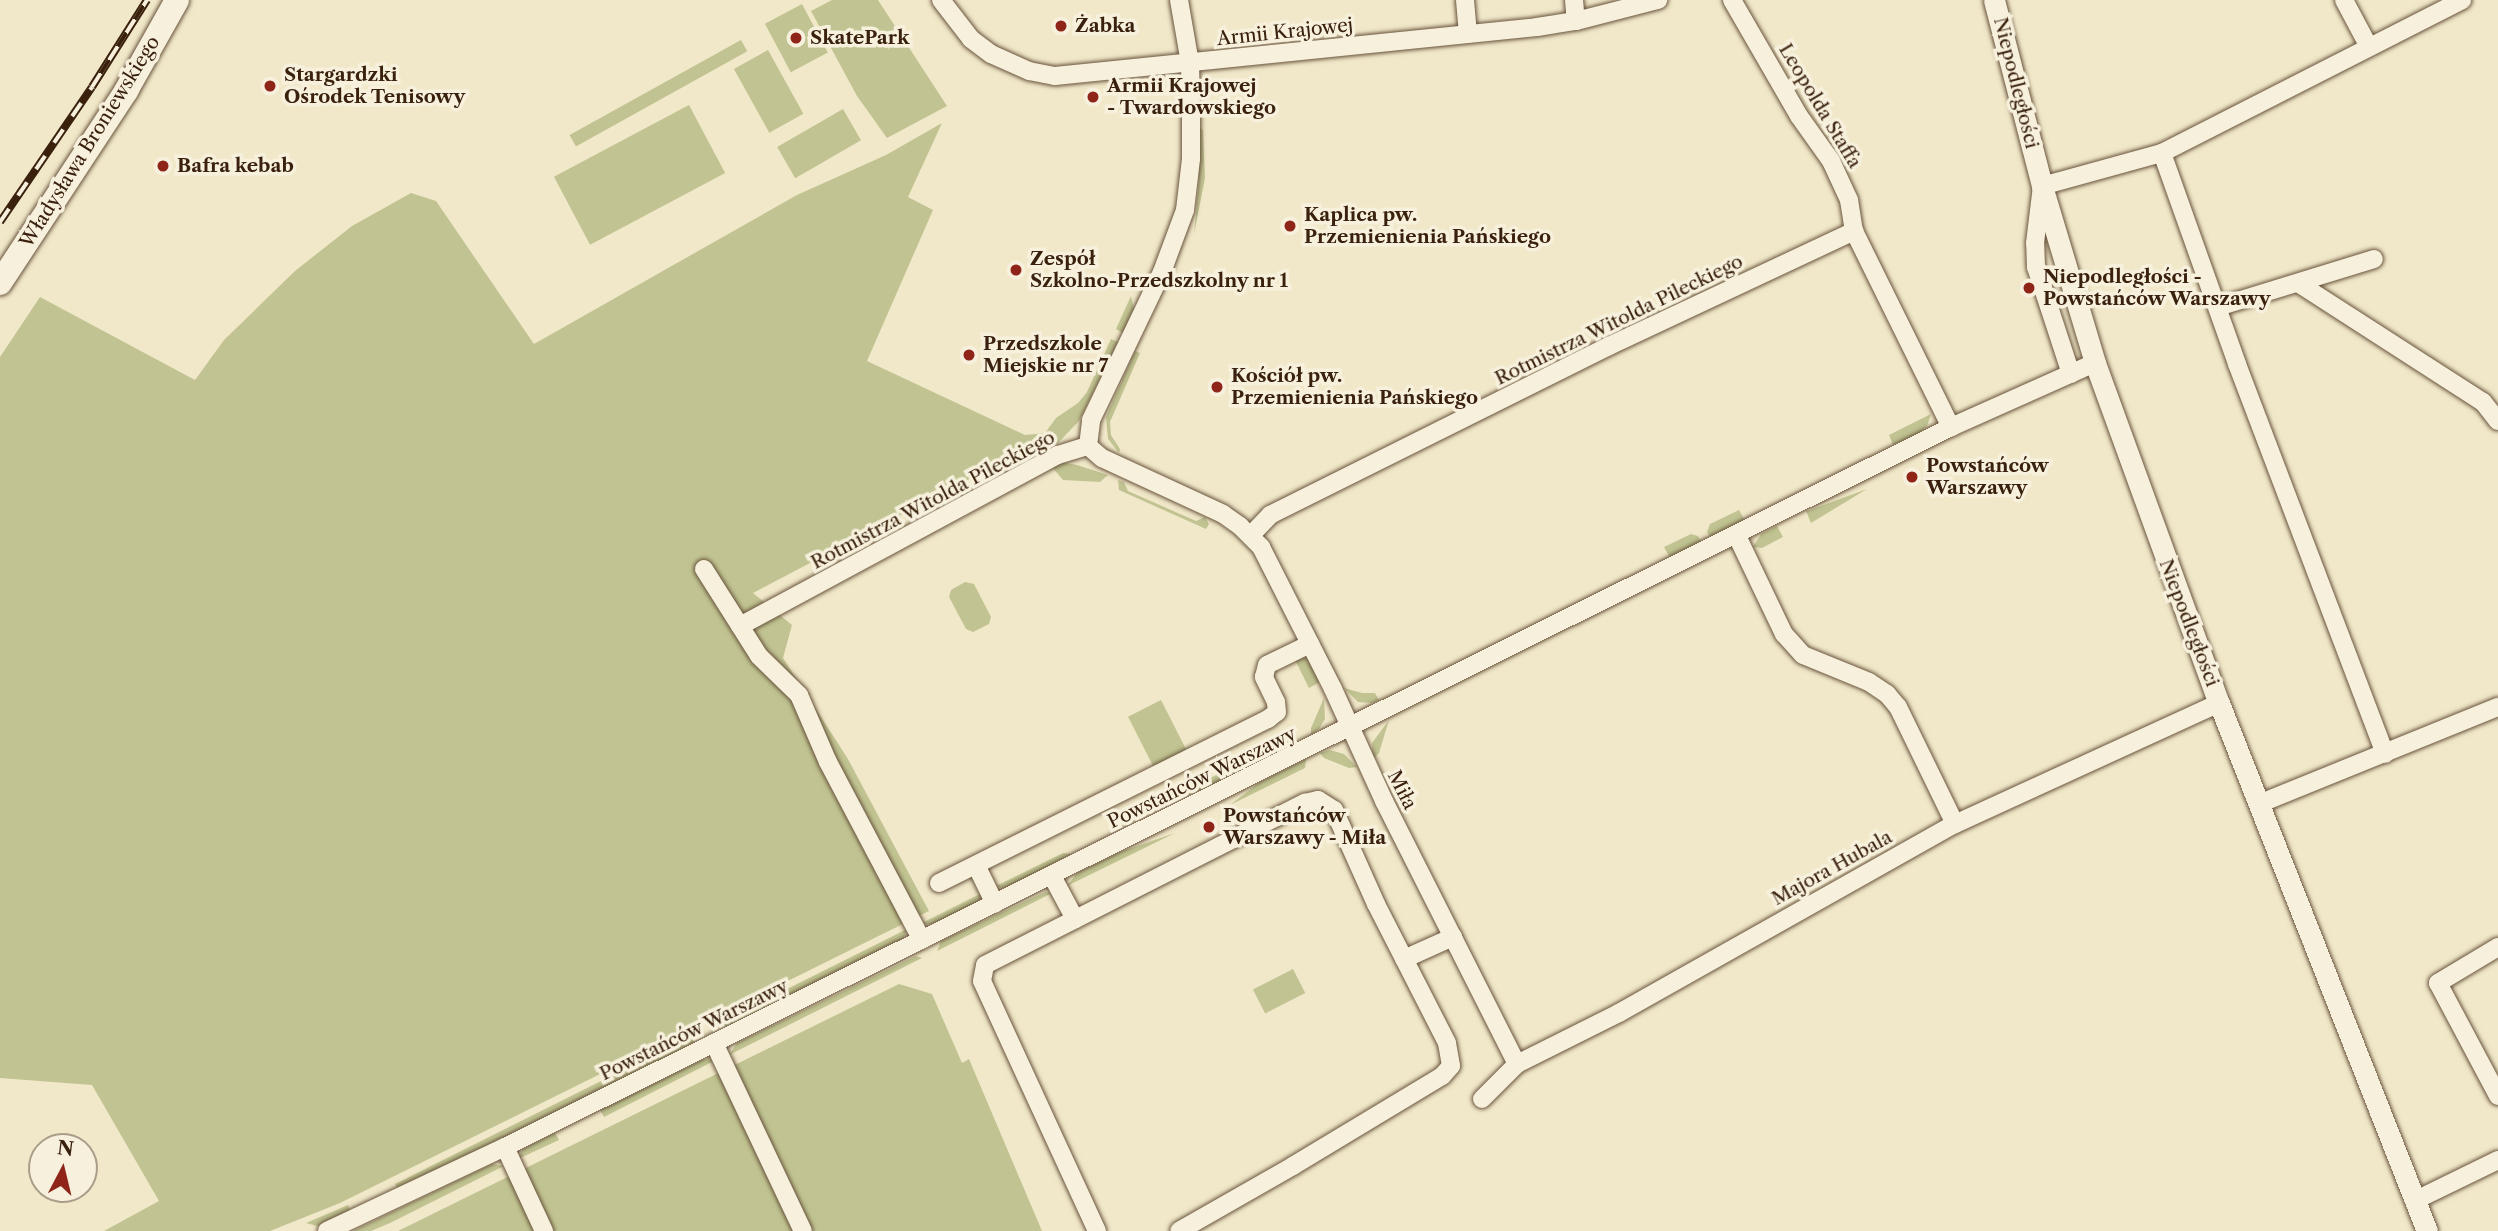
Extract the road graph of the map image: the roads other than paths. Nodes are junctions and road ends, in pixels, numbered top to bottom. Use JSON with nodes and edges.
{"nodes":[{"id":1,"x":177,"y":0,"type":"edge"},
{"id":2,"x":941,"y":0,"type":"edge"},
{"id":3,"x":1179,"y":0,"type":"edge"},
{"id":4,"x":1465,"y":0,"type":"edge"},
{"id":5,"x":1574,"y":0,"type":"edge"},
{"id":6,"x":1658,"y":0,"type":"edge"},
{"id":7,"x":1732,"y":0,"type":"edge"},
{"id":8,"x":1994,"y":0,"type":"edge"},
{"id":9,"x":2344,"y":0,"type":"edge"},
{"id":10,"x":2462,"y":0,"type":"edge"},
{"id":11,"x":1576,"y":21,"type":"junction"},
{"id":12,"x":1468,"y":34,"type":"junction"},
{"id":13,"x":2369,"y":47,"type":"junction"},
{"id":14,"x":1190,"y":63,"type":"junction"},
{"id":15,"x":2162,"y":152,"type":"junction"},
{"id":16,"x":2042,"y":186,"type":"junction"},
{"id":17,"x":1854,"y":231,"type":"junction"},
{"id":18,"x":2374,"y":258,"type":"dead end"},
{"id":19,"x":0,"y":283,"type":"edge"},
{"id":20,"x":2298,"y":283,"type":"junction"},
{"id":21,"x":2218,"y":307,"type":"junction"},
{"id":22,"x":2095,"y":363,"type":"junction"},
{"id":23,"x":2071,"y":374,"type":"junction"},
{"id":24,"x":2498,"y":421,"type":"edge"},
{"id":25,"x":1951,"y":427,"type":"junction"},
{"id":26,"x":1088,"y":446,"type":"junction"},
{"id":27,"x":1251,"y":535,"type":"junction"},
{"id":28,"x":1737,"y":536,"type":"junction"},
{"id":29,"x":704,"y":569,"type":"dead end"},
{"id":30,"x":740,"y":626,"type":"junction"},
{"id":31,"x":1310,"y":644,"type":"junction"},
{"id":32,"x":2219,"y":703,"type":"junction"},
{"id":33,"x":2498,"y":707,"type":"edge"},
{"id":34,"x":1350,"y":727,"type":"junction"},
{"id":35,"x":2385,"y":754,"type":"junction"},
{"id":36,"x":2261,"y":803,"type":"junction"},
{"id":37,"x":1955,"y":824,"type":"junction"},
{"id":38,"x":976,"y":865,"type":"junction"},
{"id":39,"x":1052,"y":876,"type":"junction"},
{"id":40,"x":939,"y":883,"type":"dead end"},
{"id":41,"x":995,"y":904,"type":"junction"},
{"id":42,"x":1075,"y":919,"type":"junction"},
{"id":43,"x":1453,"y":937,"type":"junction"},
{"id":44,"x":922,"y":940,"type":"junction"},
{"id":45,"x":2498,"y":947,"type":"edge"},
{"id":46,"x":1404,"y":959,"type":"junction"},
{"id":47,"x":714,"y":1043,"type":"junction"},
{"id":48,"x":1517,"y":1064,"type":"junction"},
{"id":49,"x":2498,"y":1096,"type":"edge"},
{"id":50,"x":1482,"y":1099,"type":"dead end"},
{"id":51,"x":505,"y":1147,"type":"junction"},
{"id":52,"x":2498,"y":1160,"type":"edge"},
{"id":53,"x":2416,"y":1200,"type":"junction"},
{"id":54,"x":327,"y":1231,"type":"edge"},
{"id":55,"x":544,"y":1231,"type":"edge"},
{"id":56,"x":803,"y":1231,"type":"edge"},
{"id":57,"x":1097,"y":1231,"type":"edge"},
{"id":58,"x":1179,"y":1231,"type":"edge"},
{"id":59,"x":2427,"y":1231,"type":"edge"}],
"edges":[{"from":1,"to":19,"type":"main road","name":"Władysława Broniewskiego"},
{"from":2,"to":14,"type":"street","name":"Armii Krajowej"},
{"from":3,"to":14,"type":"street"},
{"from":4,"to":12,"type":"street"},
{"from":5,"to":11,"type":"street"},
{"from":6,"to":11,"type":"street","name":"Armii Krajowej"},
{"from":7,"to":17,"type":"street","name":"Leopolda Staffa"},
{"from":8,"to":16,"type":"street","name":"Niepodległości"},
{"from":9,"to":13,"type":"street"},
{"from":10,"to":13,"type":"street"},
{"from":11,"to":12,"type":"street","name":"Armii Krajowej"},
{"from":12,"to":14,"type":"street","name":"Armii Krajowej"},
{"from":13,"to":15,"type":"street"},
{"from":14,"to":26,"type":"street"},
{"from":15,"to":16,"type":"street"},
{"from":15,"to":21,"type":"street"},
{"from":16,"to":22,"type":"street","name":"Niepodległości"},
{"from":16,"to":23,"type":"street"},
{"from":17,"to":25,"type":"street","name":"Leopolda Staffa"},
{"from":17,"to":27,"type":"street","name":"Rotmistrza Witolda Pileckiego"},
{"from":18,"to":20,"type":"street"},
{"from":20,"to":21,"type":"street"},
{"from":20,"to":24,"type":"street"},
{"from":21,"to":35,"type":"street"},
{"from":22,"to":23,"type":"street","name":"Powstańców Warszawy"},
{"from":22,"to":32,"type":"street","name":"Niepodległości"},
{"from":23,"to":25,"type":"street","name":"Powstańców Warszawy"},
{"from":25,"to":28,"type":"street","name":"Powstańców Warszawy"},
{"from":26,"to":27,"type":"street","name":"Rotmistrza Witolda Pileckiego"},
{"from":26,"to":30,"type":"street","name":"Rotmistrza Witolda Pileckiego"},
{"from":27,"to":31,"type":"street","name":"Miła"},
{"from":28,"to":34,"type":"street","name":"Powstańców Warszawy"},
{"from":28,"to":37,"type":"street"},
{"from":29,"to":30,"type":"street"},
{"from":30,"to":44,"type":"street"},
{"from":31,"to":34,"type":"street","name":"Miła"},
{"from":31,"to":38,"type":"street"},
{"from":32,"to":36,"type":"street","name":"Niepodległości"},
{"from":32,"to":37,"type":"street","name":"Majora Hubala"},
{"from":33,"to":35,"type":"street"},
{"from":34,"to":39,"type":"street","name":"Powstańców Warszawy"},
{"from":34,"to":43,"type":"street","name":"Miła"},
{"from":35,"to":36,"type":"street"},
{"from":36,"to":53,"type":"street","name":"Niepodległości"},
{"from":37,"to":48,"type":"street","name":"Majora Hubala"},
{"from":38,"to":40,"type":"street"},
{"from":38,"to":41,"type":"street"},
{"from":39,"to":41,"type":"street","name":"Powstańców Warszawy"},
{"from":39,"to":42,"type":"street"},
{"from":41,"to":44,"type":"street","name":"Powstańców Warszawy"},
{"from":42,"to":46,"type":"street"},
{"from":42,"to":57,"type":"street"},
{"from":43,"to":46,"type":"street"},
{"from":43,"to":48,"type":"street","name":"Miła"},
{"from":44,"to":47,"type":"street","name":"Powstańców Warszawy"},
{"from":45,"to":49,"type":"street"},
{"from":46,"to":58,"type":"street"},
{"from":47,"to":51,"type":"street","name":"Powstańców Warszawy"},
{"from":47,"to":56,"type":"street"},
{"from":48,"to":50,"type":"street","name":"Majora Hubala"},
{"from":51,"to":54,"type":"street","name":"Powstańców Warszawy"},
{"from":51,"to":55,"type":"street"},
{"from":52,"to":53,"type":"street"},
{"from":53,"to":59,"type":"street","name":"Niepodległości"}]}
